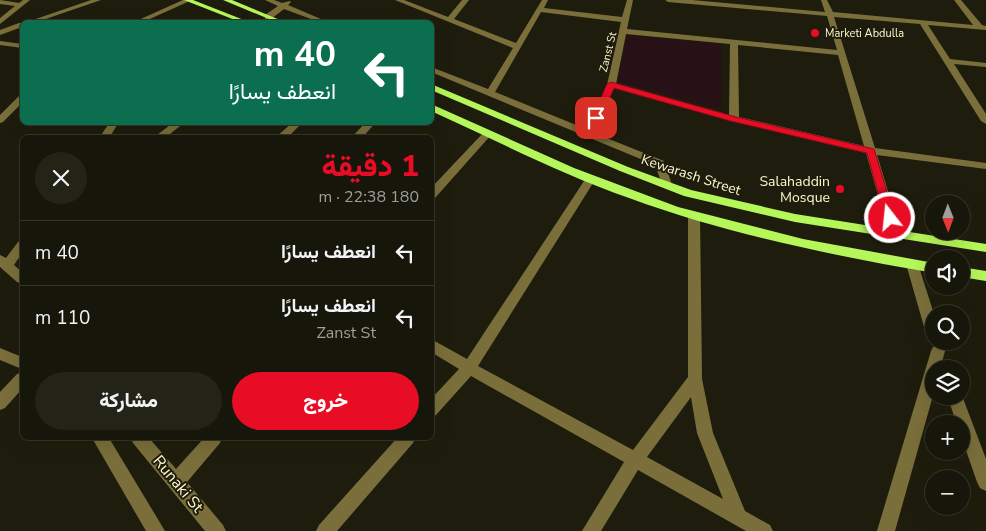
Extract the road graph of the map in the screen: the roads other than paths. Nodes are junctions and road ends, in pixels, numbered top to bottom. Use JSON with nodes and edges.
{"nodes":[{"id":1,"x":27,"y":0,"type":"edge"},
{"id":2,"x":98,"y":0,"type":"edge"},
{"id":3,"x":188,"y":0,"type":"edge"},
{"id":4,"x":268,"y":0,"type":"edge"},
{"id":5,"x":292,"y":0,"type":"edge"},
{"id":6,"x":398,"y":0,"type":"edge"},
{"id":7,"x":466,"y":0,"type":"edge"},
{"id":8,"x":545,"y":0,"type":"edge"},
{"id":9,"x":630,"y":0,"type":"edge"},
{"id":10,"x":668,"y":0,"type":"edge"},
{"id":11,"x":824,"y":0,"type":"edge"},
{"id":12,"x":957,"y":0,"type":"edge"},
{"id":13,"x":229,"y":1,"type":"edge"},
{"id":14,"x":0,"y":2,"type":"edge"},
{"id":15,"x":10,"y":4,"type":"junction"},
{"id":16,"x":284,"y":5,"type":"junction"},
{"id":17,"x":20,"y":6,"type":"junction"},
{"id":18,"x":0,"y":9,"type":"edge"},
{"id":19,"x":211,"y":10,"type":"junction"},
{"id":20,"x":539,"y":10,"type":"junction"},
{"id":21,"x":830,"y":14,"type":"junction"},
{"id":22,"x":268,"y":17,"type":"junction"},
{"id":23,"x":37,"y":20,"type":"edge"},
{"id":24,"x":143,"y":20,"type":"edge"},
{"id":25,"x":239,"y":20,"type":"edge"},
{"id":26,"x":276,"y":20,"type":"edge"},
{"id":27,"x":319,"y":20,"type":"edge"},
{"id":28,"x":450,"y":20,"type":"junction"},
{"id":29,"x":626,"y":20,"type":"junction"},
{"id":30,"x":0,"y":22,"type":"edge"},
{"id":31,"x":923,"y":23,"type":"junction"},
{"id":32,"x":20,"y":26,"type":"edge"},
{"id":33,"x":983,"y":28,"type":"edge"},
{"id":34,"x":624,"y":31,"type":"junction"},
{"id":35,"x":0,"y":33,"type":"edge"},
{"id":36,"x":734,"y":42,"type":"junction"},
{"id":37,"x":0,"y":44,"type":"edge"},
{"id":38,"x":20,"y":46,"type":"edge"},
{"id":39,"x":518,"y":47,"type":"junction"},
{"id":40,"x":842,"y":53,"type":"junction"},
{"id":41,"x":946,"y":61,"type":"junction"},
{"id":42,"x":986,"y":65,"type":"edge"},
{"id":43,"x":434,"y":70,"type":"edge"},
{"id":44,"x":611,"y":84,"type":"junction"},
{"id":45,"x":434,"y":88,"type":"edge"},
{"id":46,"x":490,"y":94,"type":"junction"},
{"id":47,"x":20,"y":100,"type":"edge"},
{"id":48,"x":434,"y":108,"type":"edge"},
{"id":49,"x":734,"y":119,"type":"junction"},
{"id":50,"x":0,"y":120,"type":"edge"},
{"id":51,"x":986,"y":121,"type":"edge"},
{"id":52,"x":178,"y":125,"type":"edge"},
{"id":53,"x":295,"y":125,"type":"edge"},
{"id":54,"x":369,"y":125,"type":"edge"},
{"id":55,"x":488,"y":133,"type":"junction"},
{"id":56,"x":589,"y":134,"type":"junction"},
{"id":57,"x":162,"y":135,"type":"edge"},
{"id":58,"x":284,"y":135,"type":"edge"},
{"id":59,"x":359,"y":135,"type":"edge"},
{"id":60,"x":871,"y":151,"type":"junction"},
{"id":61,"x":986,"y":166,"type":"edge"},
{"id":62,"x":590,"y":180,"type":"junction"},
{"id":63,"x":667,"y":186,"type":"junction"},
{"id":64,"x":434,"y":192,"type":"edge"},
{"id":65,"x":694,"y":216,"type":"junction"},
{"id":66,"x":895,"y":234,"type":"junction"},
{"id":67,"x":20,"y":246,"type":"edge"},
{"id":68,"x":986,"y":248,"type":"edge"},
{"id":69,"x":3,"y":263,"type":"edge"},
{"id":70,"x":912,"y":264,"type":"junction"},
{"id":71,"x":925,"y":266,"type":"edge"},
{"id":72,"x":970,"y":273,"type":"edge"},
{"id":73,"x":986,"y":276,"type":"edge"},
{"id":74,"x":20,"y":277,"type":"edge"},
{"id":75,"x":925,"y":307,"type":"edge"},
{"id":76,"x":434,"y":347,"type":"edge"},
{"id":77,"x":934,"y":350,"type":"edge"},
{"id":78,"x":0,"y":354,"type":"edge"},
{"id":79,"x":20,"y":362,"type":"edge"},
{"id":80,"x":468,"y":368,"type":"junction"},
{"id":81,"x":695,"y":379,"type":"junction"},
{"id":82,"x":20,"y":381,"type":"edge"},
{"id":83,"x":0,"y":403,"type":"edge"},
{"id":84,"x":958,"y":405,"type":"edge"},
{"id":85,"x":434,"y":407,"type":"edge"},
{"id":86,"x":101,"y":440,"type":"edge"},
{"id":87,"x":141,"y":440,"type":"edge"},
{"id":88,"x":212,"y":440,"type":"edge"},
{"id":89,"x":405,"y":440,"type":"edge"},
{"id":90,"x":635,"y":460,"type":"junction"},
{"id":91,"x":176,"y":481,"type":"junction"},
{"id":92,"x":986,"y":482,"type":"edge"},
{"id":93,"x":739,"y":517,"type":"junction"},
{"id":94,"x":156,"y":531,"type":"edge"},
{"id":95,"x":217,"y":531,"type":"edge"},
{"id":96,"x":325,"y":531,"type":"edge"},
{"id":97,"x":591,"y":531,"type":"edge"},
{"id":98,"x":764,"y":531,"type":"edge"},
{"id":99,"x":886,"y":531,"type":"edge"}],
"edges":[{"from":1,"to":17,"type":"street"},
{"from":2,"to":23,"type":"street"},
{"from":3,"to":19,"type":"main road"},
{"from":3,"to":24,"type":"street"},
{"from":4,"to":16,"type":"street"},
{"from":5,"to":16,"type":"street"},
{"from":6,"to":28,"type":"street"},
{"from":7,"to":28,"type":"street"},
{"from":8,"to":20,"type":"street"},
{"from":9,"to":29,"type":"street","name":"Zanst St"},
{"from":10,"to":21,"type":"street"},
{"from":11,"to":21,"type":"street"},
{"from":12,"to":33,"type":"street"},
{"from":13,"to":19,"type":"main road"},
{"from":13,"to":22,"type":"main road"},
{"from":14,"to":15,"type":"street"},
{"from":15,"to":17,"type":"street"},
{"from":15,"to":18,"type":"street"},
{"from":16,"to":22,"type":"street"},
{"from":16,"to":27,"type":"street"},
{"from":17,"to":30,"type":"street"},
{"from":19,"to":25,"type":"main road"},
{"from":20,"to":29,"type":"street"},
{"from":20,"to":39,"type":"street"},
{"from":21,"to":31,"type":"street"},
{"from":21,"to":40,"type":"street"},
{"from":22,"to":26,"type":"main road"},
{"from":28,"to":39,"type":"street"},
{"from":29,"to":34,"type":"street","name":"Zanst St"},
{"from":31,"to":33,"type":"street"},
{"from":31,"to":41,"type":"street"},
{"from":32,"to":35,"type":"street"},
{"from":34,"to":36,"type":"street"},
{"from":34,"to":44,"type":"street","name":"Zanst St"},
{"from":36,"to":40,"type":"street"},
{"from":36,"to":49,"type":"street"},
{"from":37,"to":38,"type":"street"},
{"from":39,"to":46,"type":"street"},
{"from":40,"to":60,"type":"street"},
{"from":41,"to":42,"type":"street"},
{"from":41,"to":51,"type":"street"},
{"from":43,"to":46,"type":"street"},
{"from":44,"to":49,"type":"street"},
{"from":44,"to":56,"type":"street","name":"Zanst St"},
{"from":45,"to":63,"type":"main road","name":"Kewarash Street"},
{"from":46,"to":56,"type":"street"},
{"from":47,"to":50,"type":"street"},
{"from":48,"to":55,"type":"main road"},
{"from":49,"to":60,"type":"street"},
{"from":52,"to":57,"type":"street"},
{"from":53,"to":58,"type":"street"},
{"from":54,"to":59,"type":"street"},
{"from":55,"to":62,"type":"main road"},
{"from":55,"to":64,"type":"street"},
{"from":56,"to":63,"type":"street"},
{"from":60,"to":61,"type":"street"},
{"from":60,"to":66,"type":"street"},
{"from":62,"to":65,"type":"main road"},
{"from":62,"to":80,"type":"street"},
{"from":63,"to":66,"type":"main road","name":"Kewarash Street"},
{"from":65,"to":70,"type":"main road"},
{"from":65,"to":81,"type":"street"},
{"from":66,"to":68,"type":"main road","name":"Kewarash Street"},
{"from":67,"to":69,"type":"street"},
{"from":69,"to":74,"type":"street"},
{"from":70,"to":71,"type":"main road"},
{"from":70,"to":75,"type":"street"},
{"from":72,"to":73,"type":"main road"},
{"from":76,"to":80,"type":"street"},
{"from":77,"to":99,"type":"street"},
{"from":78,"to":79,"type":"street"},
{"from":80,"to":85,"type":"street"},
{"from":80,"to":90,"type":"street"},
{"from":81,"to":90,"type":"street"},
{"from":81,"to":93,"type":"street"},
{"from":82,"to":83,"type":"street"},
{"from":84,"to":92,"type":"street"},
{"from":86,"to":94,"type":"street"},
{"from":87,"to":91,"type":"street","name":"Runaki St"},
{"from":88,"to":91,"type":"street"},
{"from":89,"to":96,"type":"street"},
{"from":90,"to":93,"type":"street"},
{"from":90,"to":97,"type":"street"},
{"from":91,"to":95,"type":"street","name":"Runaki St"},
{"from":93,"to":98,"type":"street"}]}
